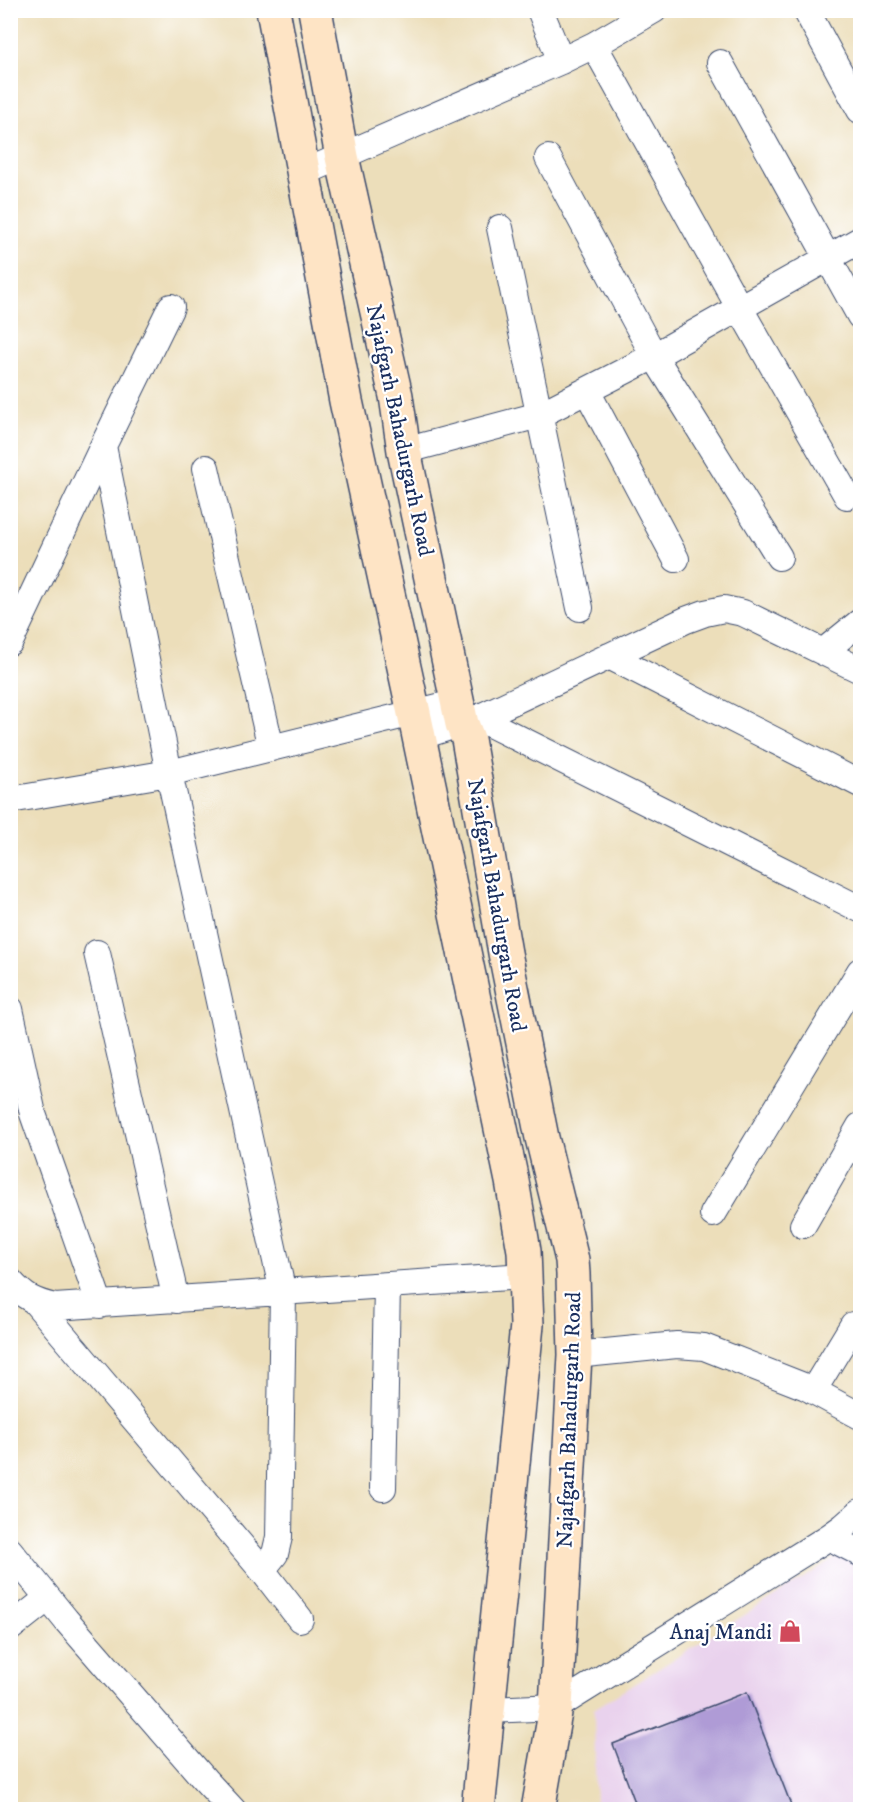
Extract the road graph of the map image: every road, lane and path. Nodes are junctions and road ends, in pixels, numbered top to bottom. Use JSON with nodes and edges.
{"nodes":[{"id":1,"x":273,"y":10,"type":"edge"},
{"id":2,"x":315,"y":10,"type":"edge"},
{"id":3,"x":540,"y":10,"type":"edge"},
{"id":4,"x":654,"y":10,"type":"edge"},
{"id":5,"x":806,"y":10,"type":"edge"},
{"id":6,"x":594,"y":45,"type":"junction"},
{"id":7,"x":561,"y":61,"type":"junction"},
{"id":8,"x":720,"y":63,"type":"dead end"},
{"id":9,"x":861,"y":110,"type":"edge"},
{"id":10,"x":342,"y":156,"type":"junction"},
{"id":11,"x":548,"y":158,"type":"dead end"},
{"id":12,"x":303,"y":173,"type":"junction"},
{"id":13,"x":500,"y":228,"type":"dead end"},
{"id":14,"x":861,"y":240,"type":"edge"},
{"id":15,"x":828,"y":259,"type":"junction"},
{"id":16,"x":171,"y":307,"type":"dead end"},
{"id":17,"x":739,"y":307,"type":"junction"},
{"id":18,"x":861,"y":316,"type":"edge"},
{"id":19,"x":654,"y":356,"type":"junction"},
{"id":20,"x":587,"y":391,"type":"junction"},
{"id":21,"x":539,"y":415,"type":"junction"},
{"id":22,"x":103,"y":446,"type":"junction"},
{"id":23,"x":404,"y":451,"type":"junction"},
{"id":24,"x":206,"y":468,"type":"dead end"},
{"id":25,"x":847,"y":496,"type":"dead end"},
{"id":26,"x":778,"y":557,"type":"dead end"},
{"id":27,"x":676,"y":559,"type":"dead end"},
{"id":28,"x":580,"y":608,"type":"dead end"},
{"id":29,"x":861,"y":622,"type":"edge"},
{"id":30,"x":10,"y":642,"type":"edge"},
{"id":31,"x":824,"y":651,"type":"junction"},
{"id":32,"x":609,"y":656,"type":"junction"},
{"id":33,"x":861,"y":670,"type":"edge"},
{"id":34,"x":466,"y":715,"type":"junction"},
{"id":35,"x":417,"y":725,"type":"junction"},
{"id":36,"x":271,"y":748,"type":"junction"},
{"id":37,"x":169,"y":773,"type":"junction"},
{"id":38,"x":861,"y":784,"type":"edge"},
{"id":39,"x":10,"y":800,"type":"edge"},
{"id":40,"x":861,"y":909,"type":"edge"},
{"id":41,"x":97,"y":953,"type":"dead end"},
{"id":42,"x":861,"y":971,"type":"edge"},
{"id":43,"x":10,"y":1009,"type":"edge"},
{"id":44,"x":861,"y":1126,"type":"edge"},
{"id":45,"x":713,"y":1214,"type":"dead end"},
{"id":46,"x":803,"y":1225,"type":"dead end"},
{"id":47,"x":525,"y":1276,"type":"junction"},
{"id":48,"x":10,"y":1281,"type":"edge"},
{"id":49,"x":387,"y":1286,"type":"junction"},
{"id":50,"x":283,"y":1293,"type":"junction"},
{"id":51,"x":176,"y":1300,"type":"junction"},
{"id":52,"x":36,"y":1303,"type":"junction"},
{"id":53,"x":100,"y":1305,"type":"junction"},
{"id":54,"x":853,"y":1325,"type":"dead end"},
{"id":55,"x":575,"y":1355,"type":"junction"},
{"id":56,"x":813,"y":1391,"type":"junction"},
{"id":57,"x":861,"y":1416,"type":"edge"},
{"id":58,"x":384,"y":1488,"type":"dead end"},
{"id":59,"x":861,"y":1512,"type":"edge"},
{"id":60,"x":828,"y":1537,"type":"junction"},
{"id":61,"x":10,"y":1551,"type":"edge"},
{"id":62,"x":861,"y":1553,"type":"edge"},
{"id":63,"x":262,"y":1570,"type":"junction"},
{"id":64,"x":48,"y":1598,"type":"junction"},
{"id":65,"x":300,"y":1619,"type":"dead end"},
{"id":66,"x":10,"y":1628,"type":"edge"},
{"id":67,"x":556,"y":1707,"type":"junction"},
{"id":68,"x":489,"y":1710,"type":"junction"},
{"id":69,"x":233,"y":1809,"type":"edge"},
{"id":70,"x":478,"y":1809,"type":"edge"},
{"id":71,"x":538,"y":1809,"type":"edge"}],
"edges":[{"from":1,"to":12,"type":"main road","name":"Najafgarh Bahadurgarh Road"},
{"from":2,"to":10,"type":"main road","name":"Najafgarh Bahadurgarh Road"},
{"from":3,"to":7,"type":"street"},
{"from":4,"to":6,"type":"street"},
{"from":5,"to":9,"type":"street"},
{"from":6,"to":7,"type":"street"},
{"from":6,"to":17,"type":"street"},
{"from":7,"to":10,"type":"street"},
{"from":8,"to":15,"type":"street"},
{"from":10,"to":12,"type":"street"},
{"from":10,"to":23,"type":"main road","name":"Najafgarh Bahadurgarh Road"},
{"from":11,"to":19,"type":"street"},
{"from":12,"to":35,"type":"main road","name":"Najafgarh Bahadurgarh Road"},
{"from":13,"to":21,"type":"street"},
{"from":14,"to":15,"type":"street"},
{"from":15,"to":17,"type":"street"},
{"from":15,"to":18,"type":"street"},
{"from":16,"to":22,"type":"street"},
{"from":17,"to":19,"type":"street"},
{"from":17,"to":25,"type":"street"},
{"from":19,"to":20,"type":"street"},
{"from":19,"to":26,"type":"street"},
{"from":20,"to":21,"type":"street"},
{"from":20,"to":27,"type":"street"},
{"from":21,"to":23,"type":"street"},
{"from":21,"to":28,"type":"street"},
{"from":22,"to":30,"type":"street"},
{"from":22,"to":37,"type":"street"},
{"from":23,"to":34,"type":"main road","name":"Najafgarh Bahadurgarh Road"},
{"from":24,"to":36,"type":"street"},
{"from":29,"to":31,"type":"street"},
{"from":31,"to":32,"type":"street"},
{"from":31,"to":33,"type":"street"},
{"from":32,"to":34,"type":"street"},
{"from":32,"to":38,"type":"street"},
{"from":34,"to":35,"type":"street"},
{"from":34,"to":40,"type":"street"},
{"from":34,"to":55,"type":"main road","name":"Najafgarh Bahadurgarh Road"},
{"from":35,"to":36,"type":"street"},
{"from":35,"to":47,"type":"main road","name":"Najafgarh Bahadurgarh Road"},
{"from":36,"to":37,"type":"street"},
{"from":37,"to":39,"type":"street"},
{"from":37,"to":50,"type":"street"},
{"from":41,"to":51,"type":"street"},
{"from":42,"to":45,"type":"street"},
{"from":43,"to":53,"type":"street"},
{"from":44,"to":46,"type":"street"},
{"from":47,"to":49,"type":"street"},
{"from":47,"to":68,"type":"main road","name":"Najafgarh Bahadurgarh Road"},
{"from":48,"to":52,"type":"street"},
{"from":49,"to":50,"type":"street"},
{"from":49,"to":58,"type":"street"},
{"from":50,"to":51,"type":"street"},
{"from":50,"to":63,"type":"street"},
{"from":51,"to":53,"type":"street"},
{"from":52,"to":53,"type":"street"},
{"from":52,"to":63,"type":"street"},
{"from":54,"to":56,"type":"street"},
{"from":55,"to":56,"type":"street"},
{"from":55,"to":67,"type":"main road","name":"Najafgarh Bahadurgarh Road"},
{"from":56,"to":57,"type":"street"},
{"from":59,"to":60,"type":"street"},
{"from":60,"to":62,"type":"street"},
{"from":60,"to":67,"type":"street"},
{"from":61,"to":64,"type":"street"},
{"from":63,"to":65,"type":"street"},
{"from":64,"to":66,"type":"street"},
{"from":64,"to":69,"type":"street"},
{"from":67,"to":68,"type":"street"},
{"from":67,"to":71,"type":"main road","name":"Najafgarh Bahadurgarh Road"},
{"from":68,"to":70,"type":"main road","name":"Najafgarh Bahadurgarh Road"}]}
